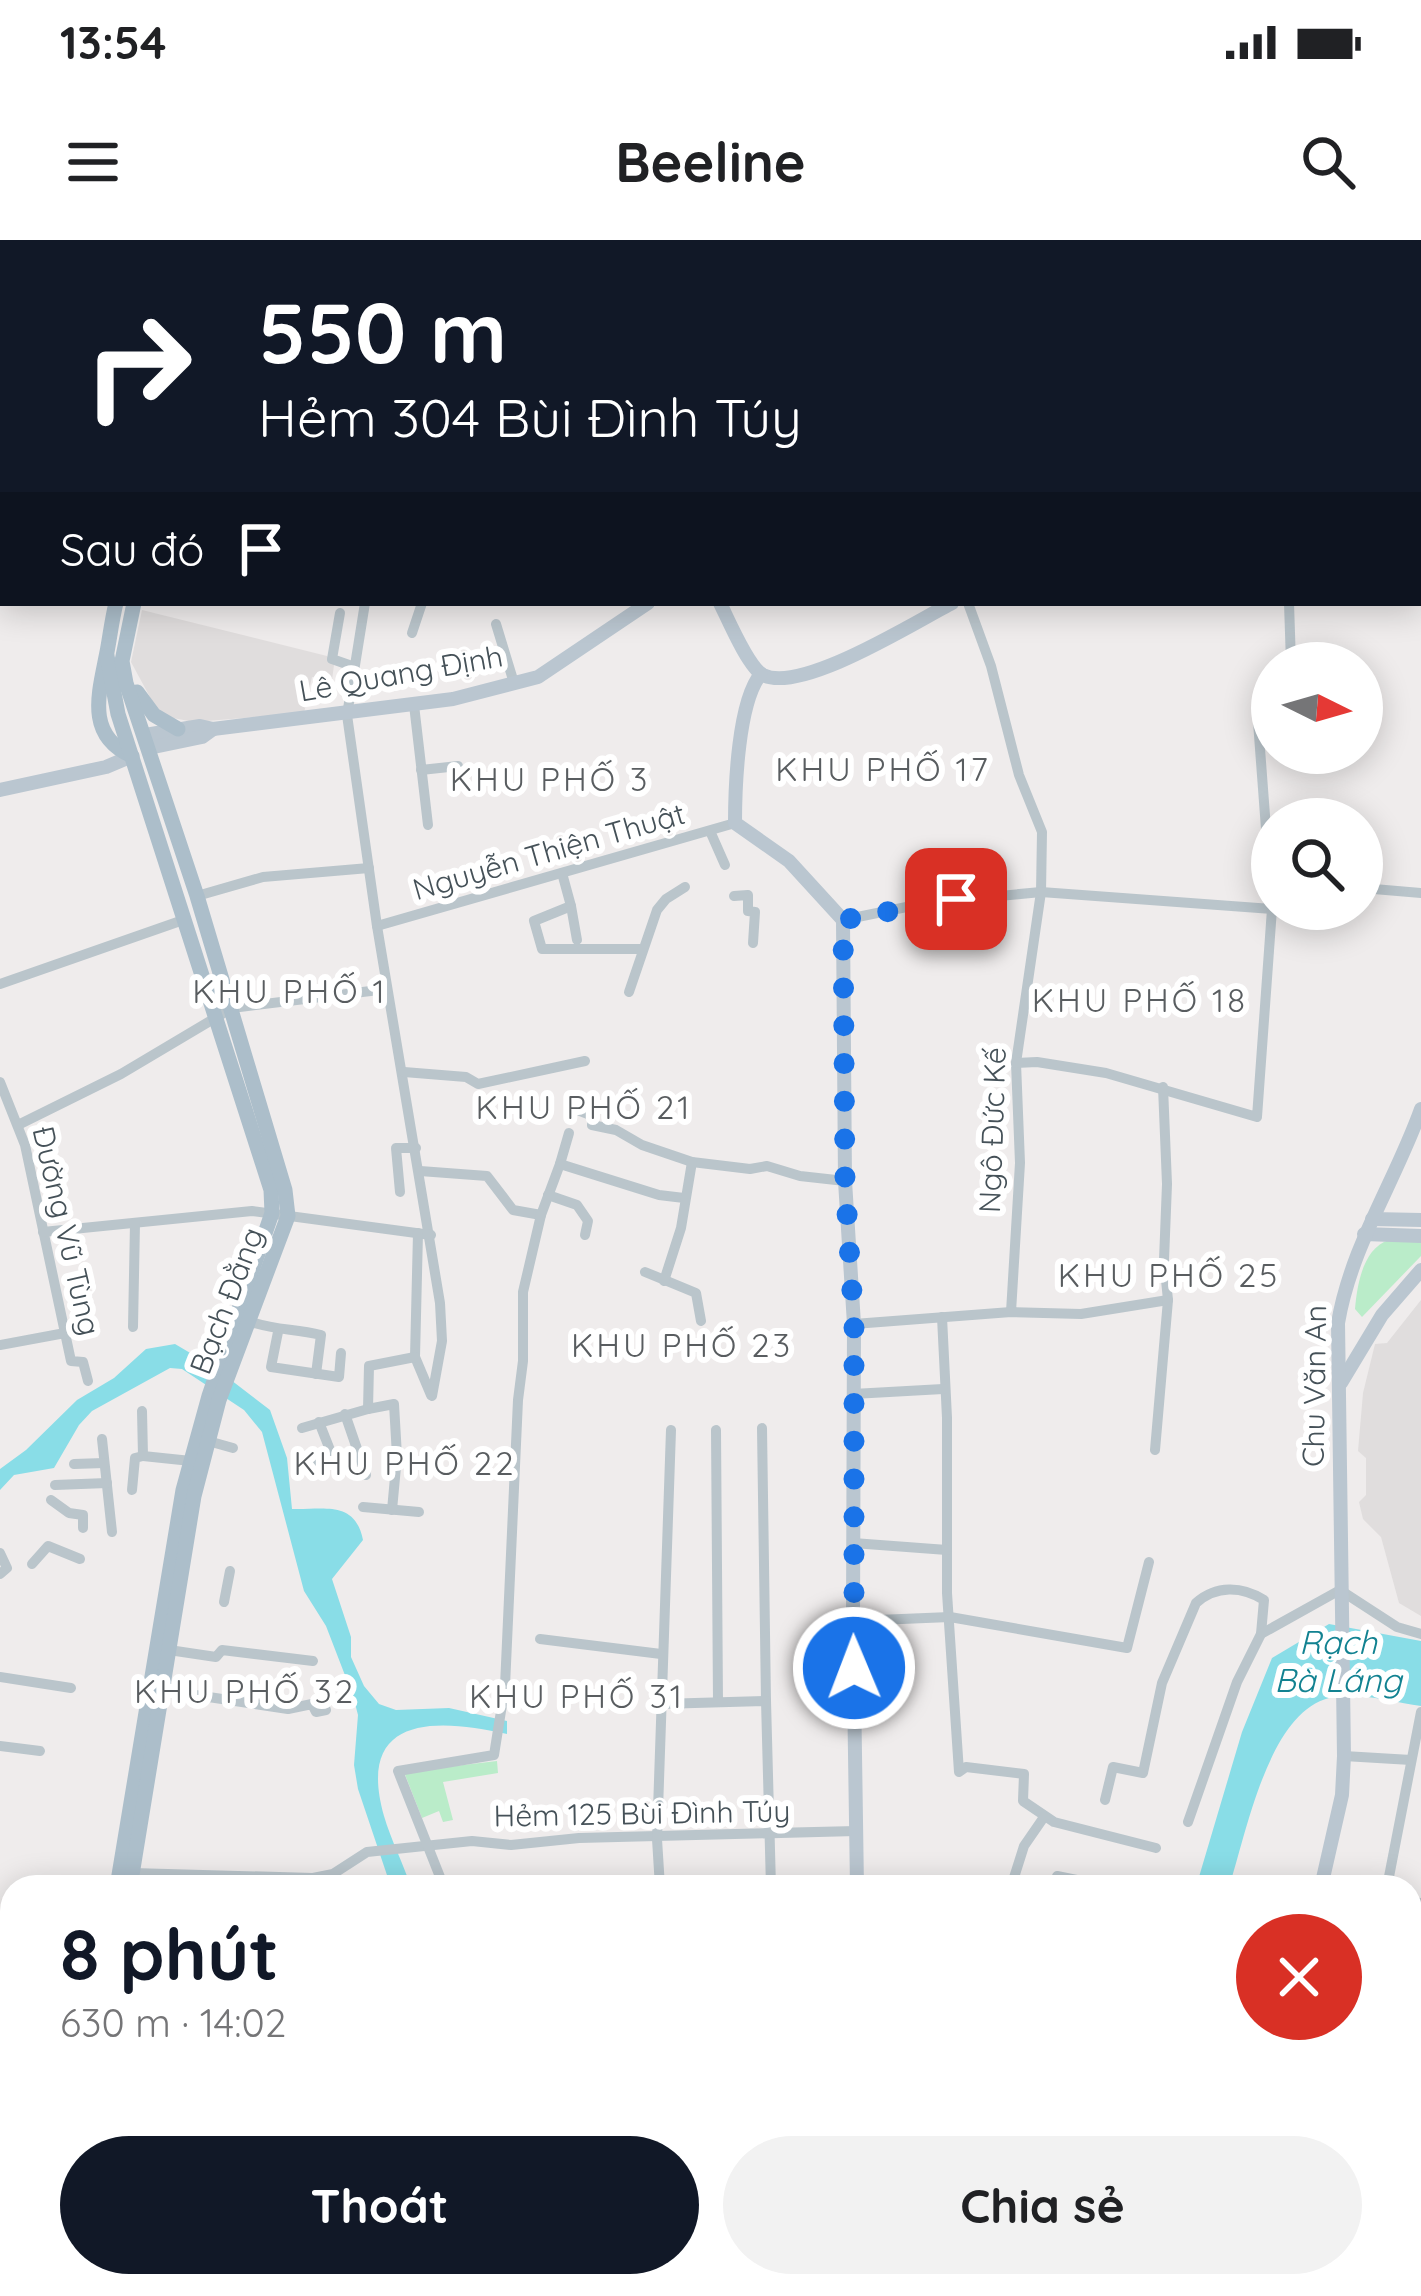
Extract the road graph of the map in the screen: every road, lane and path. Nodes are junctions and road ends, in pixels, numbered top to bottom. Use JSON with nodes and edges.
{"nodes":[{"id":1,"x":116,"y":606,"type":"edge"},
{"id":2,"x":133,"y":606,"type":"edge"},
{"id":3,"x":364,"y":606,"type":"edge"},
{"id":4,"x":421,"y":606,"type":"edge"},
{"id":5,"x":641,"y":606,"type":"edge"},
{"id":6,"x":722,"y":606,"type":"edge"},
{"id":7,"x":946,"y":606,"type":"edge"},
{"id":8,"x":969,"y":606,"type":"edge"},
{"id":9,"x":1289,"y":606,"type":"edge"},
{"id":10,"x":340,"y":613,"type":"dead end"},
{"id":11,"x":496,"y":624,"type":"dead end"},
{"id":12,"x":412,"y":633,"type":"dead end"},
{"id":13,"x":1290,"y":642,"type":"edge"},
{"id":14,"x":114,"y":658,"type":"junction"},
{"id":15,"x":352,"y":666,"type":"junction"},
{"id":16,"x":761,"y":674,"type":"junction"},
{"id":17,"x":514,"y":683,"type":"junction"},
{"id":18,"x":414,"y":705,"type":"junction"},
{"id":19,"x":347,"y":715,"type":"junction"},
{"id":20,"x":178,"y":729,"type":"junction"},
{"id":21,"x":213,"y":729,"type":"junction"},
{"id":22,"x":147,"y":741,"type":"junction"},
{"id":23,"x":129,"y":748,"type":"junction"},
{"id":24,"x":458,"y":766,"type":"dead end"},
{"id":25,"x":422,"y":770,"type":"junction"},
{"id":26,"x":0,"y":790,"type":"edge"},
{"id":27,"x":735,"y":824,"type":"junction"},
{"id":28,"x":428,"y":825,"type":"dead end"},
{"id":29,"x":710,"y":832,"type":"junction"},
{"id":30,"x":724,"y":866,"type":"dead end"},
{"id":31,"x":369,"y":868,"type":"junction"},
{"id":32,"x":562,"y":873,"type":"junction"},
{"id":33,"x":685,"y":887,"type":"dead end"},
{"id":34,"x":1383,"y":890,"type":"edge"},
{"id":35,"x":1041,"y":892,"type":"junction"},
{"id":36,"x":1421,"y":893,"type":"edge"},
{"id":37,"x":197,"y":896,"type":"junction"},
{"id":38,"x":734,"y":896,"type":"dead end"},
{"id":39,"x":571,"y":906,"type":"junction"},
{"id":40,"x":1251,"y":907,"type":"edge"},
{"id":41,"x":186,"y":919,"type":"junction"},
{"id":42,"x":843,"y":920,"type":"junction"},
{"id":43,"x":377,"y":926,"type":"junction"},
{"id":44,"x":1270,"y":930,"type":"edge"},
{"id":45,"x":577,"y":940,"type":"dead end"},
{"id":46,"x":753,"y":943,"type":"dead end"},
{"id":47,"x":641,"y":950,"type":"junction"},
{"id":48,"x":0,"y":984,"type":"edge"},
{"id":49,"x":387,"y":989,"type":"junction"},
{"id":50,"x":629,"y":992,"type":"dead end"},
{"id":51,"x":232,"y":1007,"type":"junction"},
{"id":52,"x":216,"y":1016,"type":"junction"},
{"id":53,"x":585,"y":1061,"type":"dead end"},
{"id":54,"x":1016,"y":1063,"type":"junction"},
{"id":55,"x":404,"y":1072,"type":"junction"},
{"id":56,"x":0,"y":1082,"type":"edge"},
{"id":57,"x":1163,"y":1087,"type":"junction"},
{"id":58,"x":575,"y":1109,"type":"dead end"},
{"id":59,"x":1421,"y":1109,"type":"edge"},
{"id":60,"x":18,"y":1125,"type":"junction"},
{"id":61,"x":569,"y":1133,"type":"dead end"},
{"id":62,"x":416,"y":1148,"type":"junction"},
{"id":63,"x":692,"y":1162,"type":"junction"},
{"id":64,"x":560,"y":1164,"type":"junction"},
{"id":65,"x":421,"y":1172,"type":"junction"},
{"id":66,"x":845,"y":1181,"type":"junction"},
{"id":67,"x":400,"y":1192,"type":"dead end"},
{"id":68,"x":548,"y":1195,"type":"junction"},
{"id":69,"x":684,"y":1198,"type":"junction"},
{"id":70,"x":280,"y":1214,"type":"junction"},
{"id":71,"x":541,"y":1215,"type":"junction"},
{"id":72,"x":1372,"y":1219,"type":"junction"},
{"id":73,"x":1421,"y":1220,"type":"edge"},
{"id":74,"x":135,"y":1222,"type":"junction"},
{"id":75,"x":43,"y":1232,"type":"junction"},
{"id":76,"x":425,"y":1234,"type":"junction"},
{"id":77,"x":1364,"y":1234,"type":"junction"},
{"id":78,"x":585,"y":1235,"type":"dead end"},
{"id":79,"x":1421,"y":1237,"type":"edge"},
{"id":80,"x":1421,"y":1270,"type":"edge"},
{"id":81,"x":645,"y":1272,"type":"dead end"},
{"id":82,"x":664,"y":1281,"type":"junction"},
{"id":83,"x":1168,"y":1300,"type":"junction"},
{"id":84,"x":1011,"y":1312,"type":"junction"},
{"id":85,"x":942,"y":1317,"type":"junction"},
{"id":86,"x":701,"y":1321,"type":"dead end"},
{"id":87,"x":248,"y":1322,"type":"junction"},
{"id":88,"x":854,"y":1324,"type":"junction"},
{"id":89,"x":133,"y":1327,"type":"dead end"},
{"id":90,"x":278,"y":1331,"type":"junction"},
{"id":91,"x":65,"y":1333,"type":"junction"},
{"id":92,"x":0,"y":1345,"type":"edge"},
{"id":93,"x":340,"y":1353,"type":"dead end"},
{"id":94,"x":416,"y":1357,"type":"junction"},
{"id":95,"x":225,"y":1365,"type":"junction"},
{"id":96,"x":316,"y":1374,"type":"junction"},
{"id":97,"x":88,"y":1381,"type":"dead end"},
{"id":98,"x":1339,"y":1387,"type":"junction"},
{"id":99,"x":943,"y":1389,"type":"junction"},
{"id":100,"x":853,"y":1394,"type":"junction"},
{"id":101,"x":214,"y":1398,"type":"junction"},
{"id":102,"x":368,"y":1409,"type":"junction"},
{"id":103,"x":142,"y":1411,"type":"dead end"},
{"id":104,"x":345,"y":1414,"type":"junction"},
{"id":105,"x":319,"y":1422,"type":"junction"},
{"id":106,"x":302,"y":1428,"type":"dead end"},
{"id":107,"x":762,"y":1428,"type":"dead end"},
{"id":108,"x":671,"y":1430,"type":"dead end"},
{"id":109,"x":716,"y":1430,"type":"dead end"},
{"id":110,"x":102,"y":1438,"type":"dead end"},
{"id":111,"x":208,"y":1441,"type":"junction"},
{"id":112,"x":233,"y":1448,"type":"dead end"},
{"id":113,"x":1155,"y":1450,"type":"dead end"},
{"id":114,"x":143,"y":1456,"type":"junction"},
{"id":115,"x":191,"y":1461,"type":"junction"},
{"id":116,"x":104,"y":1463,"type":"junction"},
{"id":117,"x":74,"y":1464,"type":"dead end"},
{"id":118,"x":314,"y":1464,"type":"dead end"},
{"id":119,"x":366,"y":1475,"type":"dead end"},
{"id":120,"x":107,"y":1483,"type":"junction"},
{"id":121,"x":56,"y":1485,"type":"dead end"},
{"id":122,"x":132,"y":1490,"type":"dead end"},
{"id":123,"x":50,"y":1500,"type":"dead end"},
{"id":124,"x":363,"y":1507,"type":"dead end"},
{"id":125,"x":392,"y":1510,"type":"junction"},
{"id":126,"x":418,"y":1512,"type":"dead end"},
{"id":127,"x":83,"y":1528,"type":"dead end"},
{"id":128,"x":112,"y":1532,"type":"dead end"},
{"id":129,"x":853,"y":1543,"type":"junction"},
{"id":130,"x":0,"y":1553,"type":"edge"},
{"id":131,"x":947,"y":1556,"type":"junction"},
{"id":132,"x":80,"y":1558,"type":"dead end"},
{"id":133,"x":1149,"y":1562,"type":"dead end"},
{"id":134,"x":32,"y":1564,"type":"dead end"},
{"id":135,"x":230,"y":1571,"type":"dead end"},
{"id":136,"x":0,"y":1574,"type":"edge"},
{"id":137,"x":1340,"y":1590,"type":"junction"},
{"id":138,"x":224,"y":1603,"type":"dead end"},
{"id":139,"x":950,"y":1617,"type":"junction"},
{"id":140,"x":853,"y":1622,"type":"junction"},
{"id":141,"x":1261,"y":1634,"type":"junction"},
{"id":142,"x":1421,"y":1634,"type":"edge"},
{"id":143,"x":541,"y":1639,"type":"dead end"},
{"id":144,"x":169,"y":1650,"type":"junction"},
{"id":145,"x":662,"y":1654,"type":"junction"},
{"id":146,"x":313,"y":1661,"type":"dead end"},
{"id":147,"x":0,"y":1677,"type":"edge"},
{"id":148,"x":71,"y":1688,"type":"dead end"},
{"id":149,"x":156,"y":1689,"type":"junction"},
{"id":150,"x":766,"y":1701,"type":"junction"},
{"id":151,"x":718,"y":1702,"type":"junction"},
{"id":152,"x":660,"y":1704,"type":"junction"},
{"id":153,"x":326,"y":1710,"type":"dead end"},
{"id":154,"x":1420,"y":1712,"type":"edge"},
{"id":155,"x":0,"y":1747,"type":"edge"},
{"id":156,"x":40,"y":1751,"type":"dead end"},
{"id":157,"x":1343,"y":1756,"type":"junction"},
{"id":158,"x":1411,"y":1760,"type":"junction"},
{"id":159,"x":1406,"y":1793,"type":"junction"},
{"id":160,"x":1421,"y":1795,"type":"edge"},
{"id":161,"x":1105,"y":1800,"type":"dead end"},
{"id":162,"x":1044,"y":1816,"type":"junction"},
{"id":163,"x":1188,"y":1822,"type":"dead end"},
{"id":164,"x":856,"y":1832,"type":"junction"},
{"id":165,"x":769,"y":1836,"type":"junction"},
{"id":166,"x":657,"y":1838,"type":"junction"},
{"id":167,"x":429,"y":1845,"type":"junction"},
{"id":168,"x":1156,"y":1848,"type":"dead end"},
{"id":169,"x":126,"y":1875,"type":"edge"},
{"id":170,"x":329,"y":1875,"type":"edge"},
{"id":171,"x":439,"y":1875,"type":"edge"},
{"id":172,"x":659,"y":1875,"type":"edge"},
{"id":173,"x":771,"y":1875,"type":"edge"},
{"id":174,"x":857,"y":1875,"type":"edge"},
{"id":175,"x":1015,"y":1875,"type":"edge"},
{"id":176,"x":1324,"y":1875,"type":"edge"},
{"id":177,"x":1389,"y":1875,"type":"edge"}],
"edges":[{"from":1,"to":14,"type":"main road"},
{"from":2,"to":14,"type":"main road"},
{"from":3,"to":15,"type":"street"},
{"from":4,"to":12,"type":"street"},
{"from":5,"to":17,"type":"street","name":"Lê Quang Định"},
{"from":6,"to":16,"type":"street"},
{"from":7,"to":16,"type":"street"},
{"from":8,"to":35,"type":"street","name":"Ngô Đức Kế"},
{"from":9,"to":13,"type":"street"},
{"from":10,"to":15,"type":"street"},
{"from":11,"to":17,"type":"street"},
{"from":14,"to":20,"type":"main road"},
{"from":14,"to":22,"type":"main road","name":"Bạch Đằng"},
{"from":14,"to":23,"type":"main road","name":"Bạch Đằng"},
{"from":15,"to":19,"type":"street"},
{"from":16,"to":27,"type":"street"},
{"from":17,"to":18,"type":"street","name":"Lê Quang Định"},
{"from":18,"to":19,"type":"street","name":"Lê Quang Định"},
{"from":18,"to":25,"type":"street"},
{"from":19,"to":21,"type":"street","name":"Lê Quang Định"},
{"from":19,"to":31,"type":"street"},
{"from":20,"to":21,"type":"street","name":"Lê Quang Định"},
{"from":20,"to":22,"type":"street","name":"Lê Quang Định"},
{"from":21,"to":22,"type":"street","name":"Lê Quang Định"},
{"from":22,"to":23,"type":"main road"},
{"from":22,"to":37,"type":"main road","name":"Bạch Đằng"},
{"from":23,"to":26,"type":"street"},
{"from":23,"to":41,"type":"main road","name":"Bạch Đằng"},
{"from":24,"to":25,"type":"street"},
{"from":25,"to":28,"type":"street"},
{"from":27,"to":29,"type":"street","name":"Nguyễn Thiện Thuật"},
{"from":27,"to":42,"type":"street"},
{"from":29,"to":30,"type":"street"},
{"from":29,"to":32,"type":"street","name":"Nguyễn Thiện Thuật"},
{"from":31,"to":37,"type":"street"},
{"from":31,"to":43,"type":"street"},
{"from":32,"to":39,"type":"street"},
{"from":32,"to":43,"type":"street","name":"Nguyễn Thiện Thuật"},
{"from":33,"to":47,"type":"street"},
{"from":34,"to":36,"type":"street"},
{"from":35,"to":40,"type":"street"},
{"from":35,"to":42,"type":"street"},
{"from":35,"to":54,"type":"street","name":"Ngô Đức Kế"},
{"from":37,"to":51,"type":"main road","name":"Bạch Đằng"},
{"from":38,"to":46,"type":"street"},
{"from":39,"to":45,"type":"street"},
{"from":39,"to":47,"type":"street"},
{"from":41,"to":48,"type":"street"},
{"from":41,"to":52,"type":"main road","name":"Bạch Đằng"},
{"from":42,"to":66,"type":"street"},
{"from":43,"to":49,"type":"street"},
{"from":44,"to":57,"type":"street"},
{"from":47,"to":50,"type":"street"},
{"from":49,"to":51,"type":"street"},
{"from":49,"to":55,"type":"street"},
{"from":51,"to":52,"type":"street"},
{"from":51,"to":70,"type":"main road","name":"Bạch Đằng"},
{"from":52,"to":60,"type":"street"},
{"from":52,"to":70,"type":"main road","name":"Bạch Đằng"},
{"from":53,"to":55,"type":"street"},
{"from":54,"to":57,"type":"street"},
{"from":54,"to":84,"type":"street","name":"Ngô Đức Kế"},
{"from":55,"to":62,"type":"street"},
{"from":56,"to":60,"type":"street","name":"Đường Vũ Tùng"},
{"from":57,"to":83,"type":"street"},
{"from":58,"to":63,"type":"street"},
{"from":59,"to":72,"type":"street","name":"Chu Văn An"},
{"from":60,"to":75,"type":"street","name":"Đường Vũ Tùng"},
{"from":61,"to":64,"type":"street"},
{"from":62,"to":65,"type":"street"},
{"from":62,"to":67,"type":"street"},
{"from":63,"to":66,"type":"street"},
{"from":63,"to":69,"type":"street"},
{"from":64,"to":68,"type":"street"},
{"from":64,"to":69,"type":"street"},
{"from":65,"to":71,"type":"street"},
{"from":65,"to":76,"type":"street"},
{"from":66,"to":88,"type":"street"},
{"from":68,"to":71,"type":"street"},
{"from":68,"to":78,"type":"street"},
{"from":69,"to":82,"type":"street"},
{"from":70,"to":74,"type":"street"},
{"from":70,"to":76,"type":"street"},
{"from":70,"to":87,"type":"main road","name":"Bạch Đằng"},
{"from":70,"to":95,"type":"main road","name":"Bạch Đằng"},
{"from":71,"to":167,"type":"street"},
{"from":72,"to":73,"type":"street"},
{"from":72,"to":77,"type":"street","name":"Chu Văn An"},
{"from":74,"to":75,"type":"street"},
{"from":74,"to":89,"type":"street"},
{"from":75,"to":91,"type":"street","name":"Đường Vũ Tùng"},
{"from":76,"to":94,"type":"street"},
{"from":76,"to":94,"type":"street"},
{"from":77,"to":79,"type":"street"},
{"from":77,"to":98,"type":"street","name":"Chu Văn An"},
{"from":80,"to":98,"type":"street"},
{"from":81,"to":82,"type":"street"},
{"from":82,"to":86,"type":"street"},
{"from":83,"to":84,"type":"street"},
{"from":83,"to":113,"type":"street"},
{"from":84,"to":85,"type":"street"},
{"from":85,"to":88,"type":"street"},
{"from":85,"to":99,"type":"street"},
{"from":87,"to":90,"type":"street"},
{"from":87,"to":95,"type":"main road","name":"Bạch Đằng"},
{"from":88,"to":100,"type":"street"},
{"from":90,"to":96,"type":"street"},
{"from":90,"to":96,"type":"street"},
{"from":91,"to":92,"type":"street"},
{"from":91,"to":97,"type":"street","name":"Đường Vũ Tùng"},
{"from":93,"to":96,"type":"street"},
{"from":94,"to":102,"type":"street"},
{"from":95,"to":101,"type":"main road","name":"Bạch Đằng"},
{"from":98,"to":137,"type":"street","name":"Chu Văn An"},
{"from":99,"to":100,"type":"street"},
{"from":99,"to":131,"type":"street"},
{"from":100,"to":129,"type":"street"},
{"from":101,"to":111,"type":"main road","name":"Bạch Đằng"},
{"from":101,"to":115,"type":"main road","name":"Bạch Đằng"},
{"from":102,"to":104,"type":"street"},
{"from":102,"to":125,"type":"street"},
{"from":103,"to":114,"type":"street"},
{"from":104,"to":105,"type":"street"},
{"from":104,"to":119,"type":"street"},
{"from":105,"to":106,"type":"street"},
{"from":105,"to":118,"type":"street"},
{"from":107,"to":150,"type":"street"},
{"from":108,"to":145,"type":"street"},
{"from":109,"to":151,"type":"street"},
{"from":110,"to":116,"type":"street"},
{"from":111,"to":112,"type":"street"},
{"from":111,"to":144,"type":"main road","name":"Bạch Đằng"},
{"from":114,"to":115,"type":"street"},
{"from":114,"to":122,"type":"street"},
{"from":115,"to":149,"type":"main road","name":"Bạch Đằng"},
{"from":116,"to":117,"type":"street"},
{"from":116,"to":120,"type":"street"},
{"from":120,"to":121,"type":"street"},
{"from":120,"to":128,"type":"street"},
{"from":123,"to":127,"type":"street"},
{"from":124,"to":125,"type":"street"},
{"from":125,"to":126,"type":"street"},
{"from":129,"to":131,"type":"street"},
{"from":129,"to":140,"type":"street"},
{"from":130,"to":136,"type":"street"},
{"from":131,"to":139,"type":"street"},
{"from":132,"to":134,"type":"street"},
{"from":133,"to":139,"type":"street"},
{"from":135,"to":138,"type":"street"},
{"from":137,"to":141,"type":"street"},
{"from":137,"to":142,"type":"street"},
{"from":137,"to":157,"type":"street","name":"Chu Văn An"},
{"from":139,"to":140,"type":"street"},
{"from":139,"to":162,"type":"street"},
{"from":140,"to":164,"type":"street"},
{"from":141,"to":161,"type":"street"},
{"from":141,"to":163,"type":"street"},
{"from":143,"to":145,"type":"street"},
{"from":144,"to":146,"type":"street"},
{"from":144,"to":149,"type":"main road","name":"Bạch Đằng"},
{"from":145,"to":152,"type":"street"},
{"from":147,"to":148,"type":"street"},
{"from":149,"to":153,"type":"street"},
{"from":149,"to":169,"type":"main road","name":"Bạch Đằng"},
{"from":150,"to":151,"type":"street"},
{"from":150,"to":165,"type":"street"},
{"from":151,"to":152,"type":"street"},
{"from":152,"to":166,"type":"street"},
{"from":154,"to":158,"type":"street"},
{"from":155,"to":156,"type":"street"},
{"from":157,"to":158,"type":"street"},
{"from":157,"to":176,"type":"street"},
{"from":158,"to":159,"type":"street"},
{"from":159,"to":160,"type":"street"},
{"from":159,"to":177,"type":"street"},
{"from":162,"to":168,"type":"street"},
{"from":162,"to":175,"type":"street"},
{"from":164,"to":165,"type":"street","name":"Hẻm 125 Bùi Đình Túy"},
{"from":164,"to":174,"type":"street"},
{"from":165,"to":166,"type":"street","name":"Hẻm 125 Bùi Đình Túy"},
{"from":165,"to":173,"type":"street"},
{"from":166,"to":167,"type":"street","name":"Hẻm 125 Bùi Đình Túy"},
{"from":166,"to":172,"type":"street"},
{"from":167,"to":170,"type":"street","name":"Hẻm 125 Bùi Đình Túy"},
{"from":167,"to":171,"type":"street"}]}
